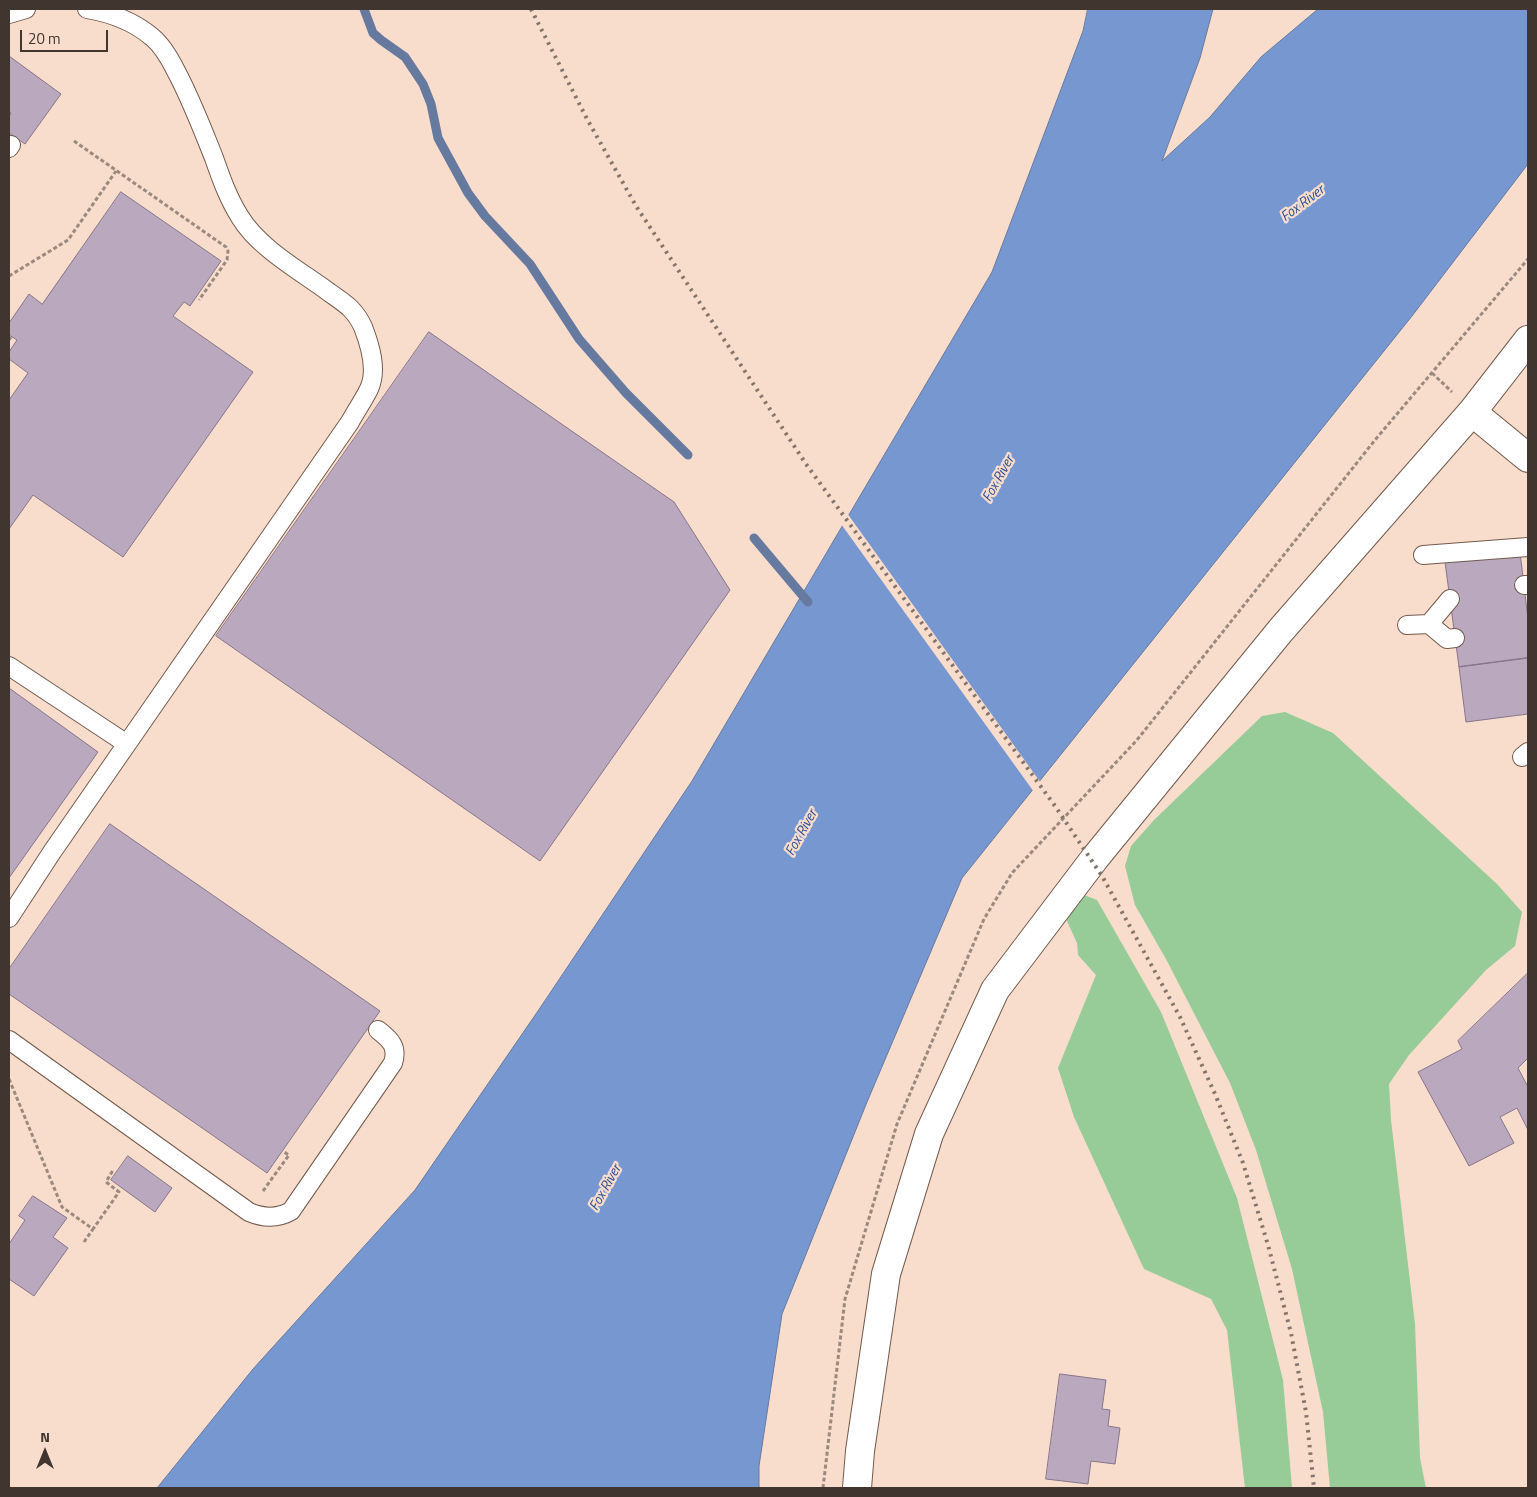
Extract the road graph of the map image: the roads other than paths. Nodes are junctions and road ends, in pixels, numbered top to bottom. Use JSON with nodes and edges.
{"nodes":[{"id":1,"x":26,"y":9,"type":"edge"},
{"id":2,"x":86,"y":9,"type":"edge"},
{"id":3,"x":9,"y":14,"type":"edge"},
{"id":4,"x":1528,"y":340,"type":"edge"},
{"id":5,"x":1472,"y":412,"type":"junction"},
{"id":6,"x":1528,"y":458,"type":"edge"},
{"id":7,"x":1528,"y":547,"type":"edge"},
{"id":8,"x":1423,"y":554,"type":"dead end"},
{"id":9,"x":1450,"y":599,"type":"dead end"},
{"id":10,"x":1428,"y":624,"type":"junction"},
{"id":11,"x":1407,"y":625,"type":"dead end"},
{"id":12,"x":1455,"y":638,"type":"dead end"},
{"id":13,"x":9,"y":666,"type":"edge"},
{"id":14,"x":127,"y":744,"type":"junction"},
{"id":15,"x":9,"y":918,"type":"edge"},
{"id":16,"x":378,"y":1030,"type":"dead end"},
{"id":17,"x":9,"y":1040,"type":"edge"},
{"id":18,"x":857,"y":1488,"type":"edge"}],
"edges":[{"from":1,"to":3,"type":"lane"},
{"from":2,"to":14,"type":"lane"},
{"from":4,"to":5,"type":"street"},
{"from":5,"to":6,"type":"street"},
{"from":5,"to":18,"type":"street"},
{"from":7,"to":8,"type":"lane"},
{"from":9,"to":10,"type":"lane"},
{"from":10,"to":11,"type":"lane"},
{"from":10,"to":12,"type":"lane"},
{"from":13,"to":14,"type":"lane"},
{"from":14,"to":15,"type":"lane"},
{"from":16,"to":17,"type":"lane"}]}
